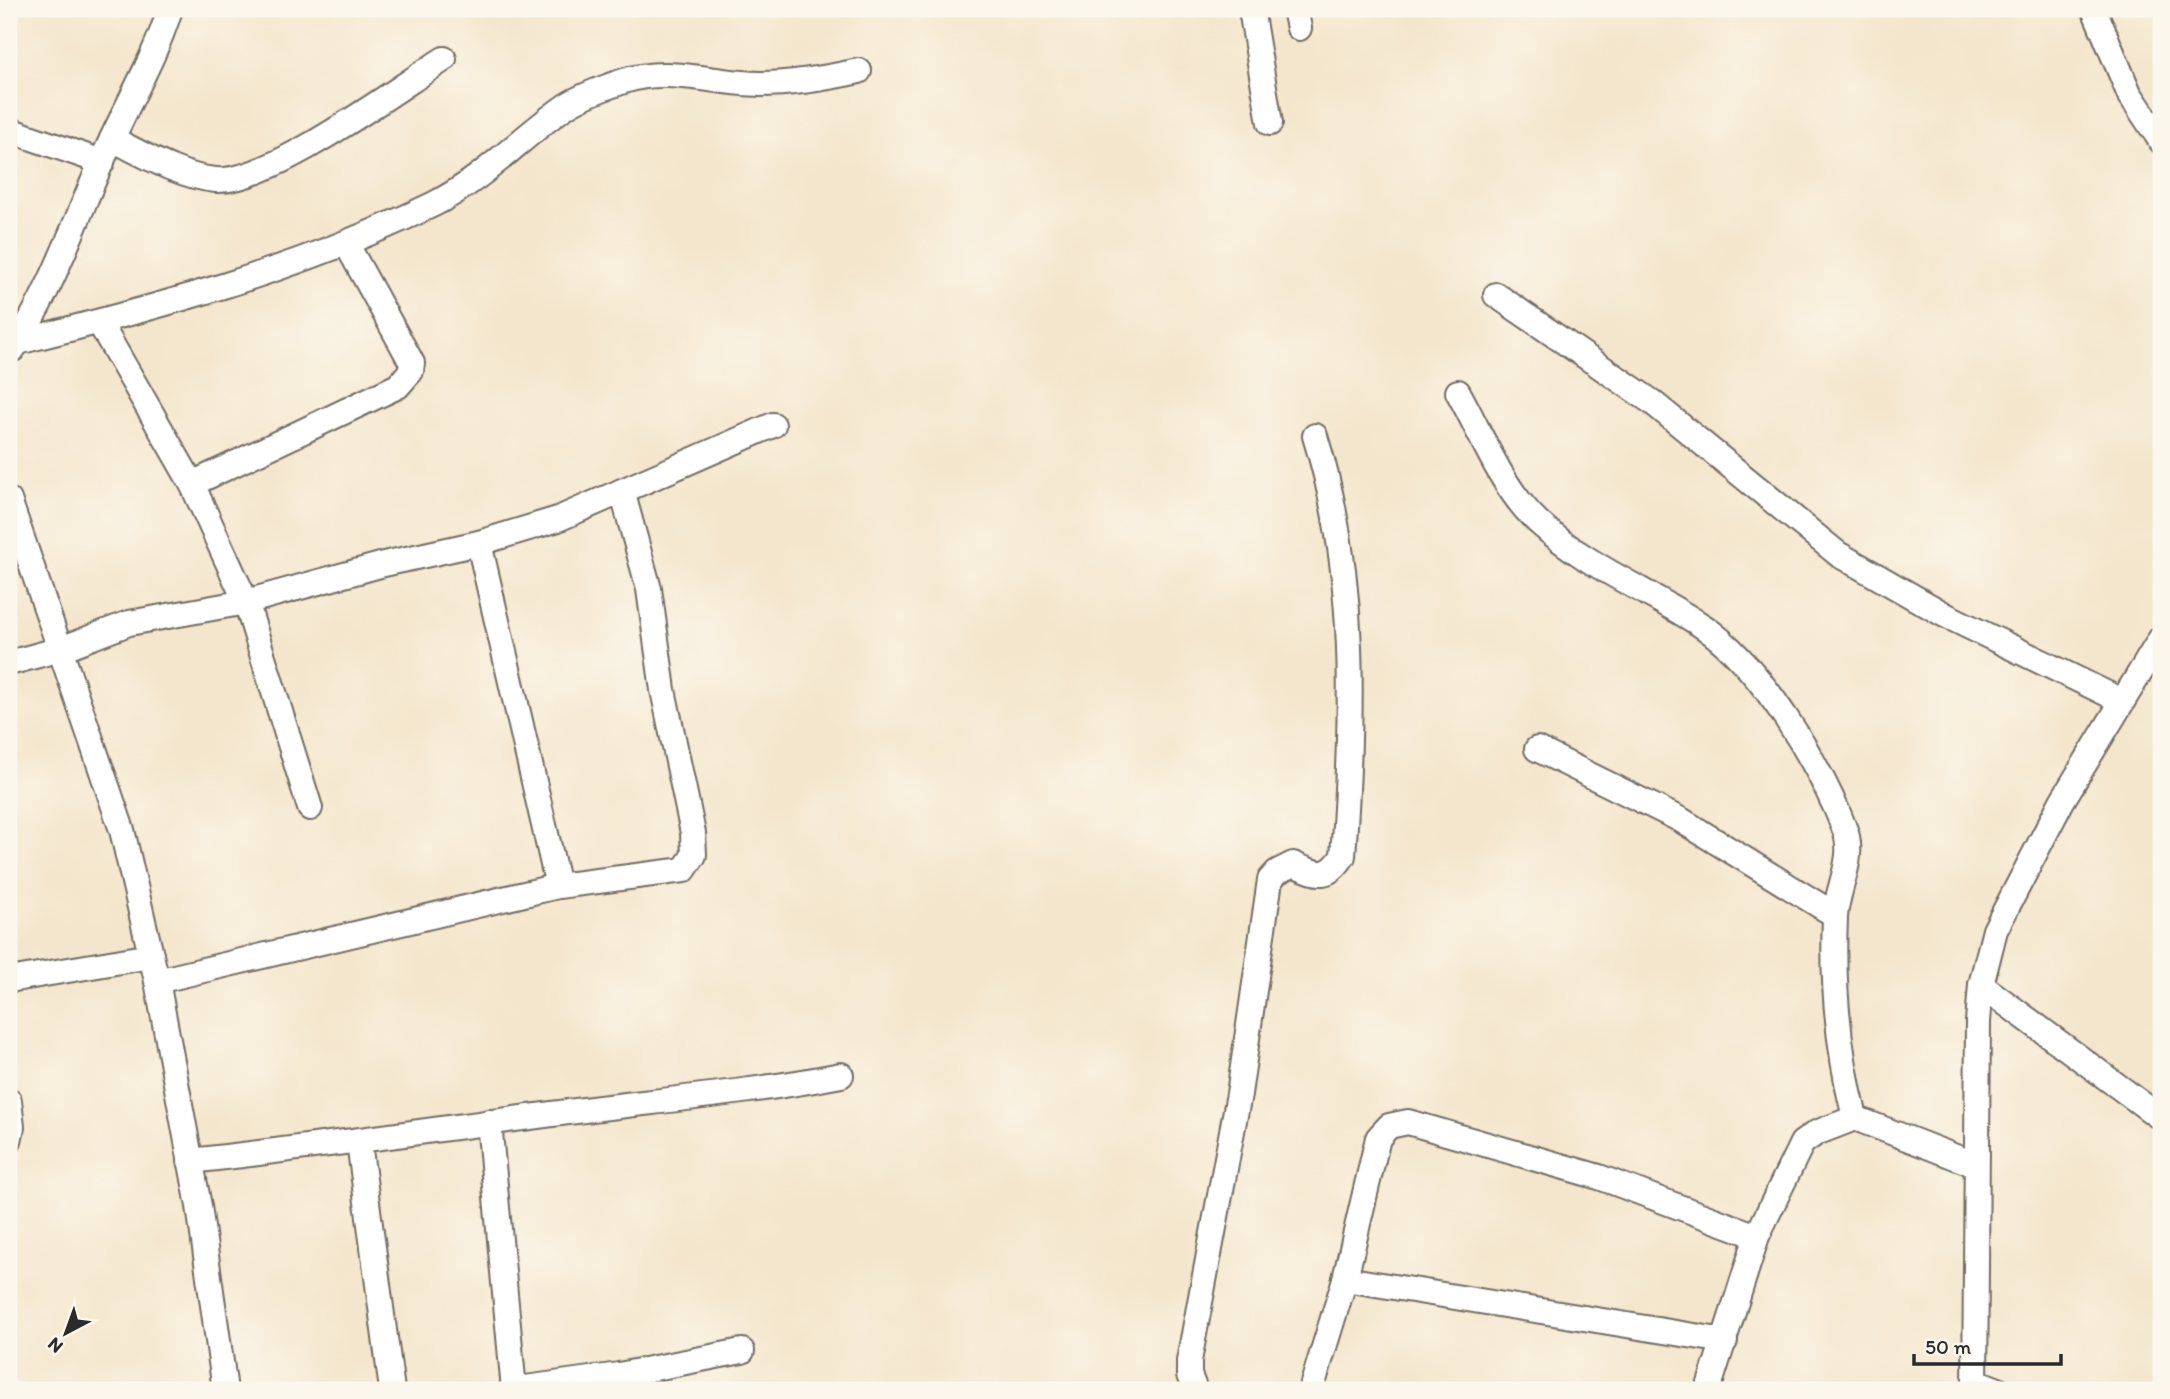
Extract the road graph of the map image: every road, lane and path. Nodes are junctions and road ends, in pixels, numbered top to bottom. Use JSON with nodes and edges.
{"nodes":[{"id":1,"x":170,"y":9,"type":"edge"},
{"id":2,"x":1251,"y":9,"type":"edge"},
{"id":3,"x":2094,"y":9,"type":"edge"},
{"id":4,"x":444,"y":59,"type":"dead end"},
{"id":5,"x":859,"y":71,"type":"dead end"},
{"id":6,"x":1269,"y":123,"type":"dead end"},
{"id":7,"x":9,"y":130,"type":"edge"},
{"id":8,"x":2161,"y":141,"type":"edge"},
{"id":9,"x":107,"y":151,"type":"junction"},
{"id":10,"x":346,"y":243,"type":"junction"},
{"id":11,"x":1496,"y":295,"type":"dead end"},
{"id":12,"x":99,"y":322,"type":"junction"},
{"id":13,"x":13,"y":349,"type":"edge"},
{"id":14,"x":1458,"y":392,"type":"dead end"},
{"id":15,"x":773,"y":425,"type":"dead end"},
{"id":16,"x":1315,"y":436,"type":"dead end"},
{"id":17,"x":192,"y":484,"type":"junction"},
{"id":18,"x":622,"y":491,"type":"junction"},
{"id":19,"x":9,"y":500,"type":"edge"},
{"id":20,"x":479,"y":543,"type":"junction"},
{"id":21,"x":246,"y":602,"type":"junction"},
{"id":22,"x":2161,"y":638,"type":"edge"},
{"id":23,"x":61,"y":649,"type":"junction"},
{"id":24,"x":9,"y":663,"type":"edge"},
{"id":25,"x":2122,"y":701,"type":"junction"},
{"id":26,"x":1537,"y":749,"type":"dead end"},
{"id":27,"x":310,"y":808,"type":"dead end"},
{"id":28,"x":558,"y":886,"type":"junction"},
{"id":29,"x":1835,"y":915,"type":"junction"},
{"id":30,"x":151,"y":956,"type":"junction"},
{"id":31,"x":9,"y":980,"type":"edge"},
{"id":32,"x":156,"y":981,"type":"junction"},
{"id":33,"x":1981,"y":985,"type":"junction"},
{"id":34,"x":841,"y":1075,"type":"dead end"},
{"id":35,"x":9,"y":1101,"type":"edge"},
{"id":36,"x":2158,"y":1110,"type":"edge"},
{"id":37,"x":1855,"y":1118,"type":"junction"},
{"id":38,"x":489,"y":1122,"type":"junction"},
{"id":39,"x":9,"y":1141,"type":"edge"},
{"id":40,"x":359,"y":1142,"type":"junction"},
{"id":41,"x":190,"y":1161,"type":"junction"},
{"id":42,"x":1976,"y":1165,"type":"junction"},
{"id":43,"x":1757,"y":1236,"type":"junction"},
{"id":44,"x":1345,"y":1279,"type":"junction"},
{"id":45,"x":1725,"y":1341,"type":"junction"},
{"id":46,"x":741,"y":1351,"type":"dead end"},
{"id":47,"x":620,"y":1383,"type":"edge"},
{"id":48,"x":1975,"y":1385,"type":"edge"},
{"id":49,"x":225,"y":1390,"type":"edge"},
{"id":50,"x":392,"y":1390,"type":"edge"},
{"id":51,"x":513,"y":1390,"type":"edge"},
{"id":52,"x":1195,"y":1390,"type":"edge"},
{"id":53,"x":1311,"y":1390,"type":"edge"},
{"id":54,"x":1708,"y":1390,"type":"edge"},
{"id":55,"x":1998,"y":1390,"type":"edge"}],
"edges":[{"from":1,"to":9,"type":"street"},
{"from":2,"to":6,"type":"street"},
{"from":3,"to":8,"type":"street"},
{"from":4,"to":9,"type":"street"},
{"from":5,"to":10,"type":"street"},
{"from":7,"to":9,"type":"street"},
{"from":9,"to":13,"type":"street"},
{"from":10,"to":12,"type":"street"},
{"from":10,"to":17,"type":"street"},
{"from":11,"to":25,"type":"street"},
{"from":12,"to":13,"type":"street"},
{"from":12,"to":17,"type":"street"},
{"from":14,"to":29,"type":"street"},
{"from":15,"to":18,"type":"street"},
{"from":16,"to":52,"type":"street"},
{"from":17,"to":21,"type":"street"},
{"from":18,"to":20,"type":"street"},
{"from":18,"to":28,"type":"street"},
{"from":19,"to":23,"type":"street"},
{"from":20,"to":21,"type":"street"},
{"from":20,"to":28,"type":"street"},
{"from":21,"to":23,"type":"street"},
{"from":21,"to":27,"type":"street"},
{"from":22,"to":25,"type":"street"},
{"from":23,"to":24,"type":"street"},
{"from":23,"to":30,"type":"street"},
{"from":25,"to":33,"type":"street"},
{"from":26,"to":29,"type":"street"},
{"from":28,"to":32,"type":"street"},
{"from":29,"to":37,"type":"street"},
{"from":30,"to":31,"type":"street"},
{"from":30,"to":32,"type":"street"},
{"from":32,"to":41,"type":"street"},
{"from":33,"to":36,"type":"street"},
{"from":33,"to":42,"type":"street"},
{"from":34,"to":38,"type":"street"},
{"from":35,"to":39,"type":"street"},
{"from":37,"to":42,"type":"street"},
{"from":37,"to":43,"type":"street"},
{"from":38,"to":40,"type":"street"},
{"from":38,"to":51,"type":"street"},
{"from":40,"to":41,"type":"street"},
{"from":40,"to":50,"type":"street"},
{"from":41,"to":49,"type":"street"},
{"from":42,"to":48,"type":"street"},
{"from":43,"to":44,"type":"street"},
{"from":43,"to":45,"type":"street"},
{"from":44,"to":45,"type":"street"},
{"from":44,"to":53,"type":"street"},
{"from":45,"to":54,"type":"street"},
{"from":46,"to":47,"type":"street"},
{"from":47,"to":51,"type":"street"},
{"from":48,"to":55,"type":"street"}]}
